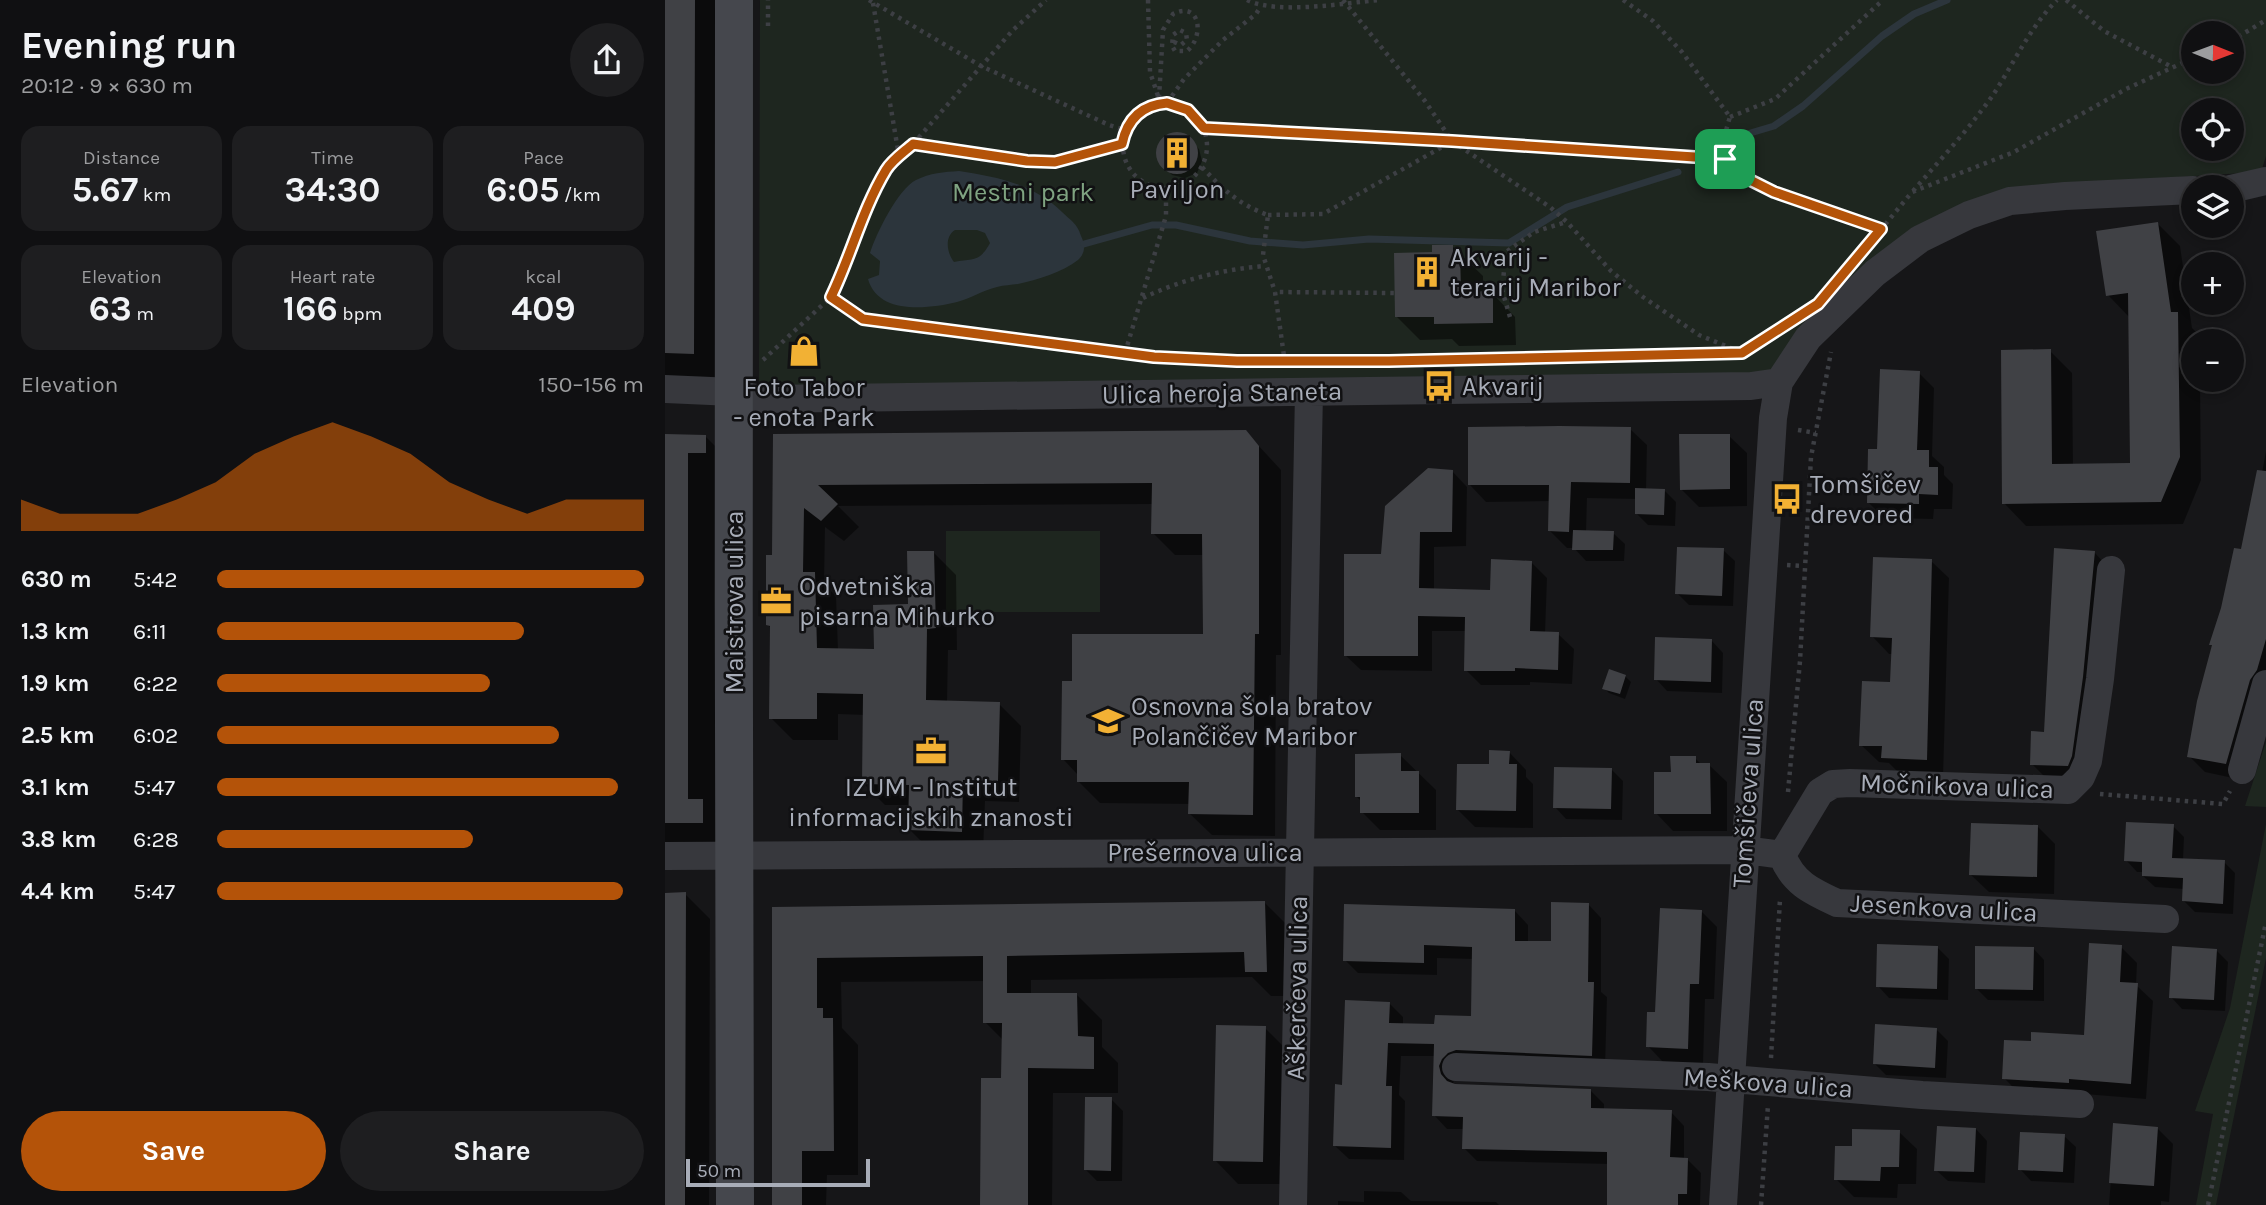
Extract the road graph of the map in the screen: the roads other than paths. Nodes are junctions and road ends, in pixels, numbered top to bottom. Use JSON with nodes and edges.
{"nodes":[{"id":1,"x":734,"y":0,"type":"edge"},
{"id":2,"x":2266,"y":181,"type":"edge"},
{"id":3,"x":2244,"y":186,"type":"edge"},
{"id":4,"x":2181,"y":191,"type":"edge"},
{"id":5,"x":1779,"y":382,"type":"junction"},
{"id":6,"x":665,"y":389,"type":"edge"},
{"id":7,"x":733,"y":391,"type":"junction"},
{"id":8,"x":1309,"y":392,"type":"junction"},
{"id":9,"x":2111,"y":570,"type":"dead end"},
{"id":10,"x":2266,"y":684,"type":"edge"},
{"id":11,"x":2242,"y":770,"type":"dead end"},
{"id":12,"x":1745,"y":850,"type":"junction"},
{"id":13,"x":1302,"y":851,"type":"junction"},
{"id":14,"x":736,"y":855,"type":"junction"},
{"id":15,"x":1782,"y":855,"type":"junction"},
{"id":16,"x":665,"y":856,"type":"edge"},
{"id":17,"x":2165,"y":919,"type":"dead end"},
{"id":18,"x":1456,"y":1067,"type":"dead end"},
{"id":19,"x":1731,"y":1079,"type":"junction"},
{"id":20,"x":2080,"y":1104,"type":"dead end"},
{"id":21,"x":735,"y":1205,"type":"edge"},
{"id":22,"x":1293,"y":1205,"type":"edge"},
{"id":23,"x":1723,"y":1205,"type":"edge"}],
"edges":[{"from":1,"to":7,"type":"street","name":"Maistrova ulica"},
{"from":2,"to":3,"type":"street"},
{"from":4,"to":5,"type":"street"},
{"from":5,"to":8,"type":"street","name":"Ulica heroja Staneta"},
{"from":5,"to":12,"type":"street","name":"Tomšičeva ulica"},
{"from":6,"to":7,"type":"street","name":"Ulica heroja Staneta"},
{"from":7,"to":8,"type":"street","name":"Ulica heroja Staneta"},
{"from":7,"to":14,"type":"street","name":"Maistrova ulica"},
{"from":8,"to":13,"type":"street","name":"Aškerčeva ulica"},
{"from":9,"to":15,"type":"street","name":"Močnikova ulica"},
{"from":10,"to":11,"type":"street"},
{"from":12,"to":13,"type":"street","name":"Prešernova ulica"},
{"from":12,"to":15,"type":"street"},
{"from":12,"to":19,"type":"street","name":"Tomšičeva ulica"},
{"from":13,"to":14,"type":"street","name":"Prešernova ulica"},
{"from":13,"to":22,"type":"street","name":"Aškerčeva ulica"},
{"from":14,"to":16,"type":"street","name":"Prešernova ulica"},
{"from":14,"to":21,"type":"street","name":"Maistrova ulica"},
{"from":15,"to":17,"type":"street","name":"Jesenkova ulica"},
{"from":18,"to":19,"type":"street","name":"Meškova ulica"},
{"from":19,"to":20,"type":"street","name":"Meškova ulica"},
{"from":19,"to":23,"type":"street","name":"Tomšičeva ulica"}]}
